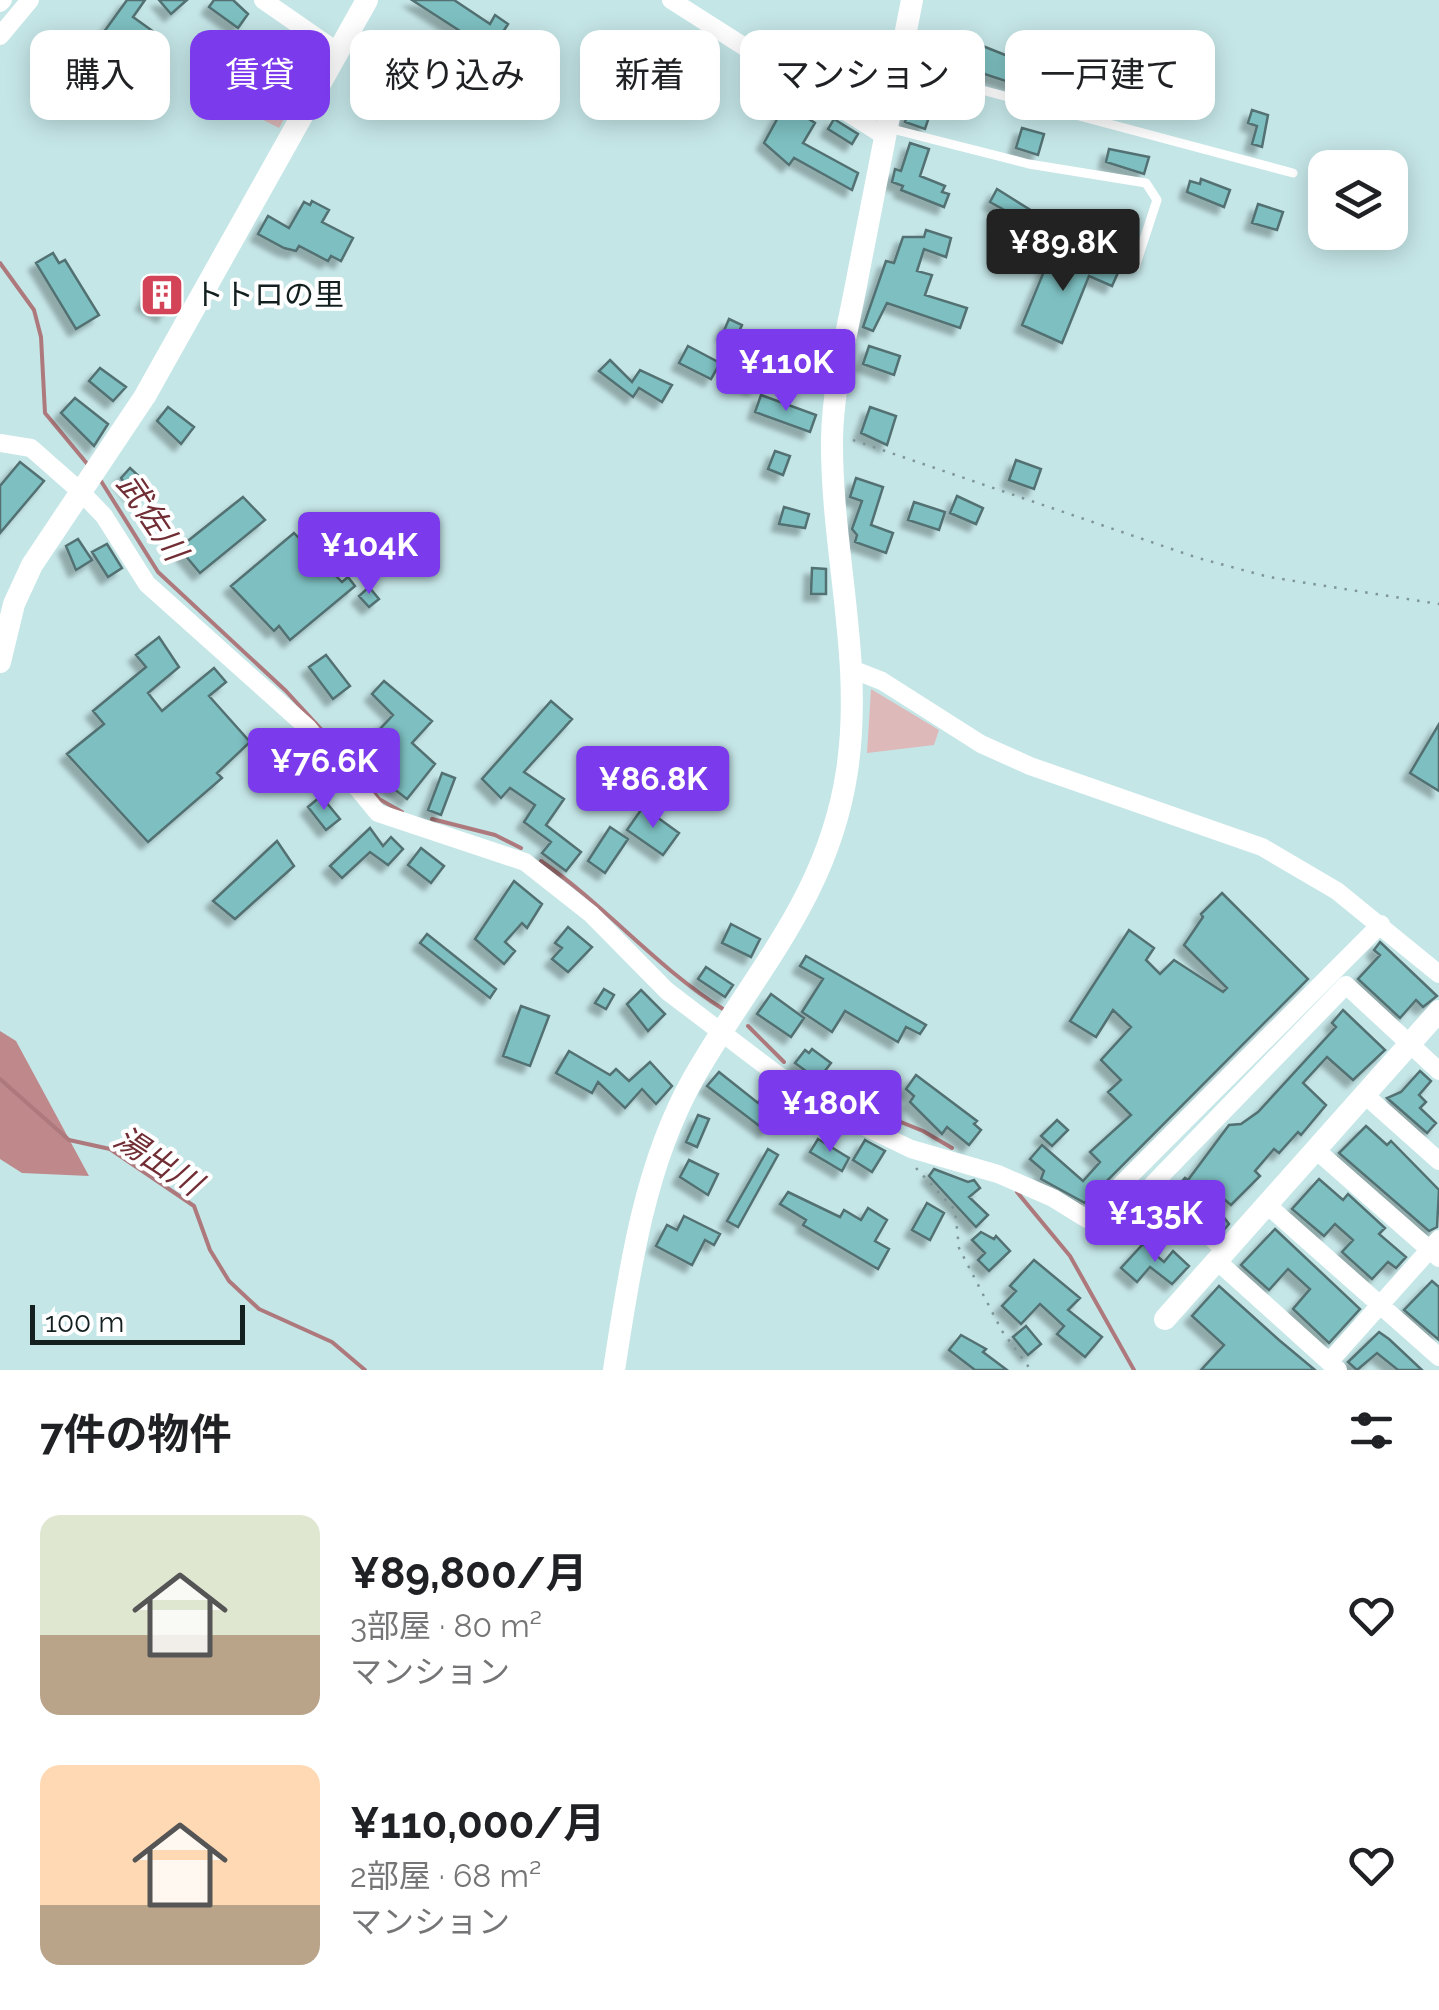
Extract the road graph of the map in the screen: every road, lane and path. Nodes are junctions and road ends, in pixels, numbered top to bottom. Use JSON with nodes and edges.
{"nodes":[{"id":1,"x":30,"y":0,"type":"edge"},
{"id":2,"x":262,"y":0,"type":"edge"},
{"id":3,"x":367,"y":0,"type":"edge"},
{"id":4,"x":671,"y":0,"type":"edge"},
{"id":5,"x":912,"y":0,"type":"edge"},
{"id":6,"x":906,"y":30,"type":"edge"},
{"id":7,"x":0,"y":36,"type":"edge"},
{"id":8,"x":335,"y":50,"type":"junction"},
{"id":9,"x":985,"y":91,"type":"edge"},
{"id":10,"x":889,"y":120,"type":"edge"},
{"id":11,"x":887,"y":132,"type":"junction"},
{"id":12,"x":1292,"y":174,"type":"dead end"},
{"id":13,"x":1135,"y":267,"type":"dead end"},
{"id":14,"x":832,"y":435,"type":"junction"},
{"id":15,"x":0,"y":443,"type":"edge"},
{"id":16,"x":90,"y":480,"type":"junction"},
{"id":17,"x":1439,"y":604,"type":"edge"},
{"id":18,"x":0,"y":662,"type":"edge"},
{"id":19,"x":854,"y":670,"type":"junction"},
{"id":20,"x":1381,"y":924,"type":"junction"},
{"id":21,"x":1439,"y":974,"type":"edge"},
{"id":22,"x":1439,"y":1011,"type":"edge"},
{"id":23,"x":722,"y":1033,"type":"junction"},
{"id":24,"x":1410,"y":1044,"type":"junction"},
{"id":25,"x":1439,"y":1070,"type":"edge"},
{"id":26,"x":1365,"y":1095,"type":"junction"},
{"id":27,"x":911,"y":1148,"type":"junction"},
{"id":28,"x":1316,"y":1150,"type":"junction"},
{"id":29,"x":1439,"y":1161,"type":"edge"},
{"id":30,"x":1266,"y":1204,"type":"junction"},
{"id":31,"x":1436,"y":1249,"type":"edge"},
{"id":32,"x":1220,"y":1255,"type":"junction"},
{"id":33,"x":1380,"y":1304,"type":"junction"},
{"id":34,"x":1165,"y":1320,"type":"dead end"},
{"id":35,"x":1439,"y":1357,"type":"edge"},
{"id":36,"x":1333,"y":1366,"type":"edge"},
{"id":37,"x":614,"y":1370,"type":"edge"},
{"id":38,"x":1030,"y":1370,"type":"edge"}],
"edges":[{"from":1,"to":7,"type":"street"},
{"from":2,"to":8,"type":"street"},
{"from":3,"to":8,"type":"street"},
{"from":4,"to":11,"type":"street"},
{"from":5,"to":6,"type":"street"},
{"from":8,"to":16,"type":"street"},
{"from":9,"to":12,"type":"lane"},
{"from":10,"to":11,"type":"street"},
{"from":11,"to":13,"type":"lane"},
{"from":11,"to":14,"type":"street"},
{"from":14,"to":17,"type":"path"},
{"from":14,"to":19,"type":"street"},
{"from":15,"to":16,"type":"street"},
{"from":16,"to":18,"type":"street"},
{"from":16,"to":23,"type":"street"},
{"from":19,"to":20,"type":"street"},
{"from":19,"to":23,"type":"street"},
{"from":20,"to":21,"type":"street"},
{"from":20,"to":27,"type":"street"},
{"from":22,"to":24,"type":"street"},
{"from":23,"to":27,"type":"street"},
{"from":23,"to":37,"type":"street"},
{"from":24,"to":25,"type":"street"},
{"from":24,"to":26,"type":"street"},
{"from":24,"to":32,"type":"street"},
{"from":26,"to":28,"type":"street"},
{"from":26,"to":29,"type":"street"},
{"from":27,"to":38,"type":"path"},
{"from":28,"to":30,"type":"street"},
{"from":28,"to":31,"type":"street"},
{"from":30,"to":32,"type":"street"},
{"from":30,"to":33,"type":"street"},
{"from":31,"to":33,"type":"street"},
{"from":32,"to":34,"type":"street"},
{"from":32,"to":36,"type":"street"},
{"from":33,"to":35,"type":"street"},
{"from":33,"to":36,"type":"street"}]}
